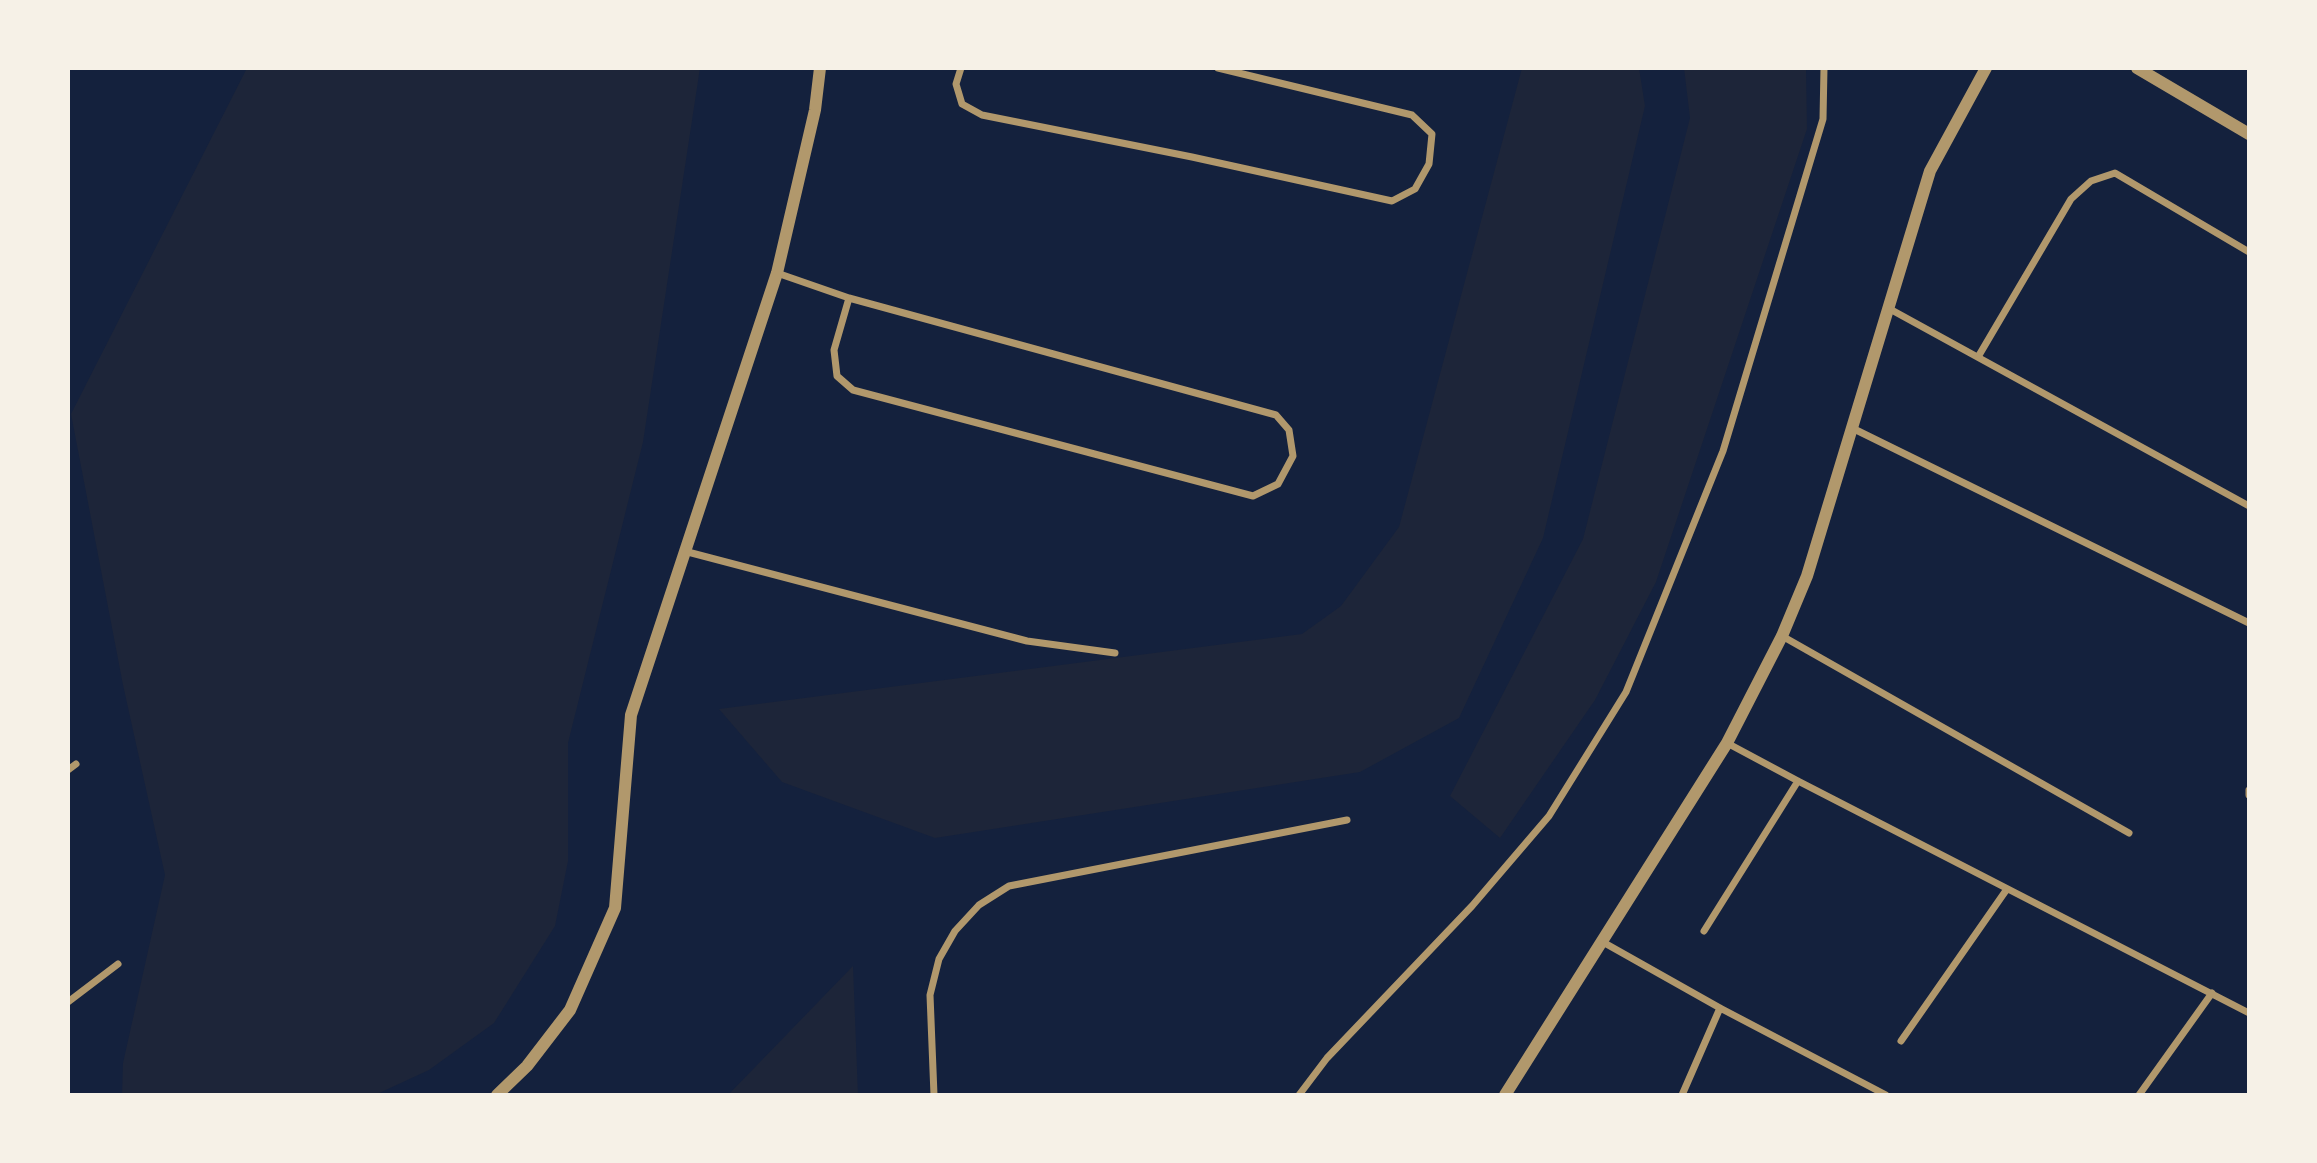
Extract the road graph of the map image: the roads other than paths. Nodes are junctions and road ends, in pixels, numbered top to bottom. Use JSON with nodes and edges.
{"nodes":[{"id":1,"x":820,"y":68,"type":"edge"},
{"id":2,"x":961,"y":68,"type":"edge"},
{"id":3,"x":1218,"y":68,"type":"edge"},
{"id":4,"x":1824,"y":68,"type":"edge"},
{"id":5,"x":1986,"y":68,"type":"edge"},
{"id":6,"x":2137,"y":68,"type":"edge"},
{"id":7,"x":2249,"y":134,"type":"edge"},
{"id":8,"x":2249,"y":252,"type":"edge"},
{"id":9,"x":777,"y":273,"type":"junction"},
{"id":10,"x":849,"y":298,"type":"junction"},
{"id":11,"x":1888,"y":308,"type":"junction"},
{"id":12,"x":1978,"y":357,"type":"junction"},
{"id":13,"x":1852,"y":428,"type":"junction"},
{"id":14,"x":2249,"y":506,"type":"edge"},
{"id":15,"x":684,"y":551,"type":"junction"},
{"id":16,"x":2249,"y":623,"type":"edge"},
{"id":17,"x":1782,"y":636,"type":"junction"},
{"id":18,"x":1115,"y":653,"type":"dead end"},
{"id":19,"x":1727,"y":743,"type":"junction"},
{"id":20,"x":76,"y":764,"type":"dead end"},
{"id":21,"x":68,"y":770,"type":"edge"},
{"id":22,"x":1798,"y":781,"type":"junction"},
{"id":23,"x":1347,"y":820,"type":"dead end"},
{"id":24,"x":2129,"y":833,"type":"dead end"},
{"id":25,"x":2007,"y":889,"type":"junction"},
{"id":26,"x":1704,"y":930,"type":"dead end"},
{"id":27,"x":1601,"y":941,"type":"junction"},
{"id":28,"x":118,"y":964,"type":"dead end"},
{"id":29,"x":2212,"y":993,"type":"junction"},
{"id":30,"x":68,"y":1002,"type":"edge"},
{"id":31,"x":1720,"y":1008,"type":"junction"},
{"id":32,"x":2249,"y":1013,"type":"edge"},
{"id":33,"x":1901,"y":1041,"type":"dead end"},
{"id":34,"x":497,"y":1095,"type":"edge"},
{"id":35,"x":934,"y":1095,"type":"edge"},
{"id":36,"x":1299,"y":1095,"type":"edge"},
{"id":37,"x":1504,"y":1095,"type":"edge"},
{"id":38,"x":1682,"y":1095,"type":"edge"},
{"id":39,"x":1886,"y":1095,"type":"edge"},
{"id":40,"x":2139,"y":1095,"type":"edge"}],
"edges":[{"from":1,"to":9,"type":"street"},
{"from":2,"to":3,"type":"street"},
{"from":4,"to":36,"type":"street"},
{"from":5,"to":11,"type":"street"},
{"from":6,"to":7,"type":"street"},
{"from":8,"to":12,"type":"street"},
{"from":9,"to":10,"type":"street"},
{"from":9,"to":15,"type":"street"},
{"from":10,"to":10,"type":"street"},
{"from":11,"to":12,"type":"street"},
{"from":11,"to":13,"type":"street"},
{"from":12,"to":14,"type":"street"},
{"from":13,"to":16,"type":"street"},
{"from":13,"to":17,"type":"street"},
{"from":15,"to":18,"type":"street"},
{"from":15,"to":34,"type":"street"},
{"from":17,"to":19,"type":"street"},
{"from":17,"to":24,"type":"street"},
{"from":19,"to":22,"type":"street"},
{"from":19,"to":27,"type":"street"},
{"from":20,"to":21,"type":"street"},
{"from":22,"to":25,"type":"street"},
{"from":22,"to":26,"type":"street"},
{"from":23,"to":35,"type":"street"},
{"from":25,"to":29,"type":"street"},
{"from":25,"to":33,"type":"street"},
{"from":27,"to":31,"type":"street"},
{"from":27,"to":37,"type":"street"},
{"from":28,"to":30,"type":"street"},
{"from":29,"to":32,"type":"street"},
{"from":29,"to":40,"type":"street"},
{"from":31,"to":38,"type":"street"},
{"from":31,"to":39,"type":"street"}]}
